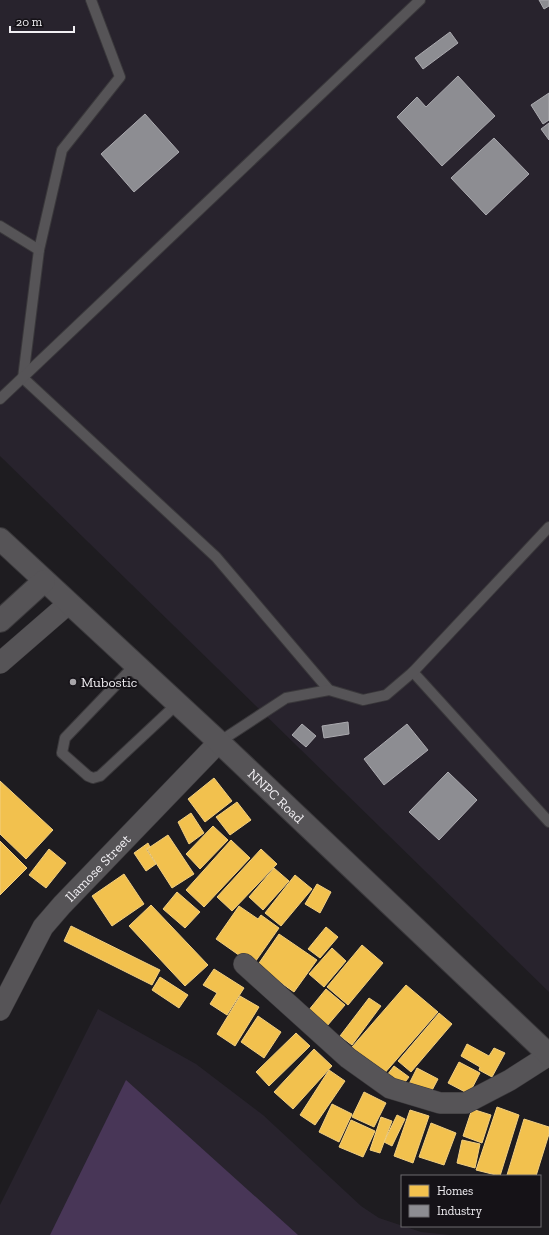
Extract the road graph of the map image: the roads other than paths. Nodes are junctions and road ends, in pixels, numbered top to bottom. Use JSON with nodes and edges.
{"nodes":[{"id":1,"x":91,"y":0,"type":"edge"},
{"id":2,"x":420,"y":0,"type":"edge"},
{"id":3,"x":0,"y":226,"type":"edge"},
{"id":4,"x":39,"y":250,"type":"junction"},
{"id":5,"x":23,"y":378,"type":"junction"},
{"id":6,"x":0,"y":399,"type":"edge"},
{"id":7,"x":549,"y":527,"type":"edge"},
{"id":8,"x":0,"y":539,"type":"edge"},
{"id":9,"x":44,"y":580,"type":"junction"},
{"id":10,"x":68,"y":604,"type":"junction"},
{"id":11,"x":0,"y":621,"type":"edge"},
{"id":12,"x":0,"y":663,"type":"edge"},
{"id":13,"x":135,"y":665,"type":"junction"},
{"id":14,"x":413,"y":672,"type":"junction"},
{"id":15,"x":329,"y":690,"type":"junction"},
{"id":16,"x":177,"y":704,"type":"junction"},
{"id":17,"x":219,"y":742,"type":"junction"},
{"id":18,"x":549,"y":822,"type":"edge"},
{"id":19,"x":244,"y":964,"type":"dead end"},
{"id":20,"x":0,"y":1010,"type":"edge"},
{"id":21,"x":549,"y":1055,"type":"edge"}],
"edges":[{"from":1,"to":4,"type":"lane"},
{"from":2,"to":5,"type":"lane"},
{"from":3,"to":4,"type":"lane"},
{"from":4,"to":5,"type":"lane"},
{"from":5,"to":6,"type":"lane"},
{"from":5,"to":15,"type":"lane"},
{"from":7,"to":14,"type":"lane"},
{"from":8,"to":9,"type":"street","name":"NNPC Road"},
{"from":9,"to":10,"type":"street","name":"NNPC Road"},
{"from":9,"to":11,"type":"street"},
{"from":10,"to":12,"type":"street"},
{"from":10,"to":13,"type":"street","name":"NNPC Road"},
{"from":13,"to":16,"type":"street","name":"NNPC Road"},
{"from":13,"to":16,"type":"lane"},
{"from":14,"to":15,"type":"lane"},
{"from":14,"to":18,"type":"lane"},
{"from":15,"to":17,"type":"lane"},
{"from":16,"to":17,"type":"street","name":"NNPC Road"},
{"from":17,"to":20,"type":"street","name":"Ilamose Street"},
{"from":17,"to":21,"type":"street","name":"NNPC Road"},
{"from":19,"to":21,"type":"street"}]}
